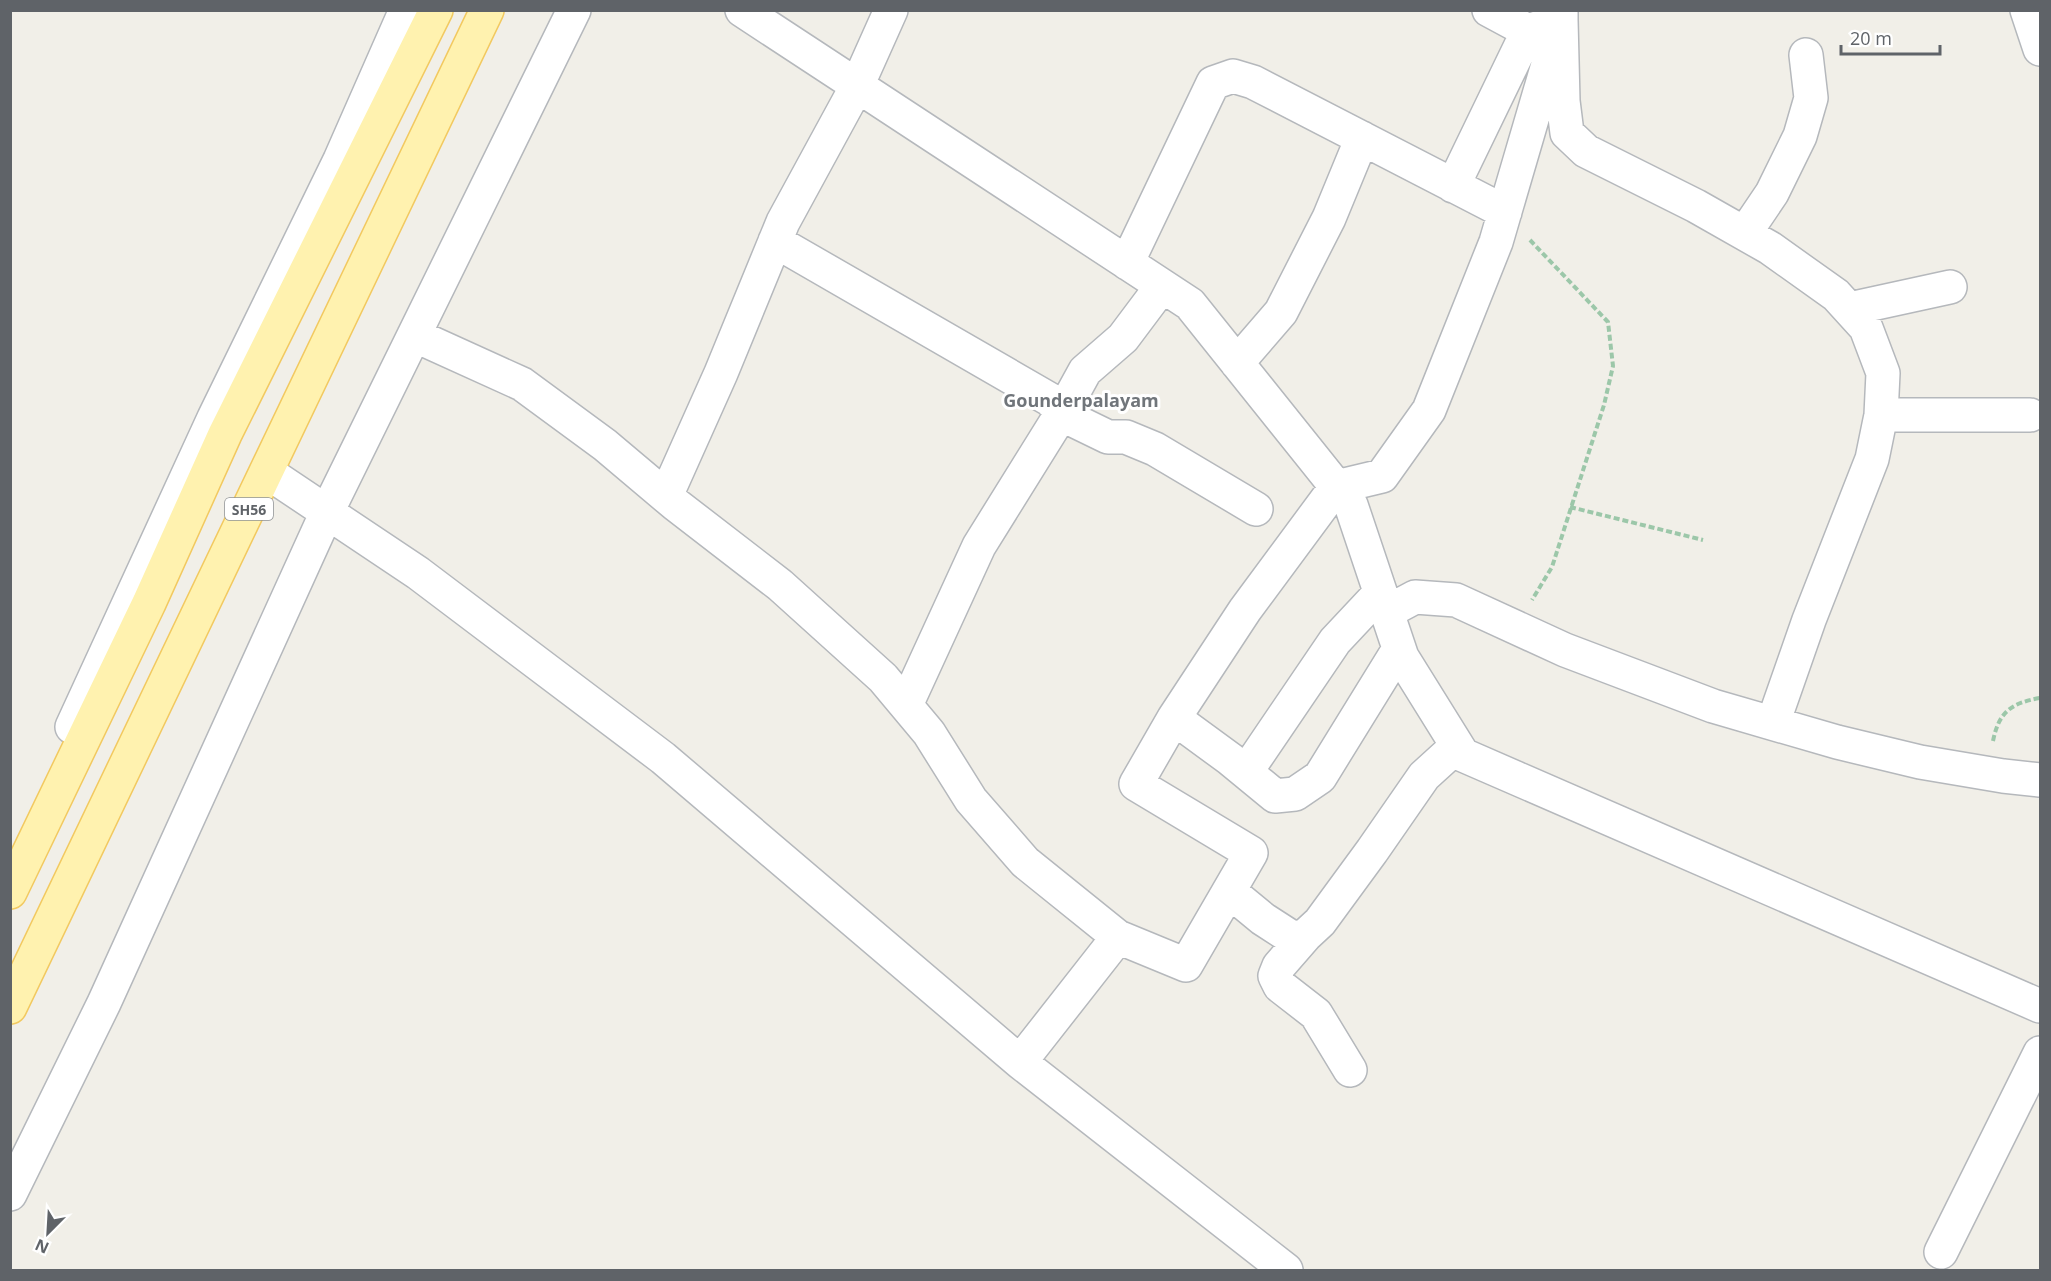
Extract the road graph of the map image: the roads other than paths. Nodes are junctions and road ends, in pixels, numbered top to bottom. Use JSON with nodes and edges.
{"nodes":[{"id":1,"x":406,"y":10,"type":"edge"},
{"id":2,"x":436,"y":10,"type":"edge"},
{"id":3,"x":487,"y":10,"type":"edge"},
{"id":4,"x":574,"y":10,"type":"edge"},
{"id":5,"x":742,"y":10,"type":"edge"},
{"id":6,"x":891,"y":10,"type":"edge"},
{"id":7,"x":1489,"y":10,"type":"edge"},
{"id":8,"x":2027,"y":10,"type":"edge"},
{"id":9,"x":1561,"y":15,"type":"edge"},
{"id":10,"x":1528,"y":31,"type":"junction"},
{"id":11,"x":2040,"y":49,"type":"edge"},
{"id":12,"x":1806,"y":55,"type":"dead end"},
{"id":13,"x":857,"y":86,"type":"junction"},
{"id":14,"x":1362,"y":138,"type":"junction"},
{"id":15,"x":1454,"y":186,"type":"junction"},
{"id":16,"x":1505,"y":212,"type":"junction"},
{"id":17,"x":1744,"y":233,"type":"junction"},
{"id":18,"x":775,"y":241,"type":"junction"},
{"id":19,"x":1126,"y":263,"type":"junction"},
{"id":20,"x":1162,"y":286,"type":"junction"},
{"id":21,"x":1950,"y":287,"type":"dead end"},
{"id":22,"x":1849,"y":309,"type":"junction"},
{"id":23,"x":414,"y":335,"type":"junction"},
{"id":24,"x":1237,"y":363,"type":"junction"},
{"id":25,"x":1063,"y":411,"type":"junction"},
{"id":26,"x":1881,"y":415,"type":"junction"},
{"id":27,"x":2031,"y":415,"type":"dead end"},
{"id":28,"x":267,"y":472,"type":"junction"},
{"id":29,"x":1336,"y":487,"type":"junction"},
{"id":30,"x":666,"y":496,"type":"junction"},
{"id":31,"x":1256,"y":508,"type":"dead end"},
{"id":32,"x":327,"y":512,"type":"junction"},
{"id":33,"x":1384,"y":603,"type":"junction"},
{"id":34,"x":1399,"y":649,"type":"junction"},
{"id":35,"x":906,"y":705,"type":"junction"},
{"id":36,"x":1174,"y":718,"type":"junction"},
{"id":37,"x":1773,"y":723,"type":"junction"},
{"id":38,"x":1457,"y":746,"type":"junction"},
{"id":39,"x":1246,"y":772,"type":"junction"},
{"id":40,"x":2040,"y":780,"type":"edge"},
{"id":41,"x":10,"y":864,"type":"edge"},
{"id":42,"x":10,"y":891,"type":"edge"},
{"id":43,"x":1229,"y":891,"type":"junction"},
{"id":44,"x":1306,"y":935,"type":"junction"},
{"id":45,"x":1118,"y":937,"type":"junction"},
{"id":46,"x":2040,"y":1006,"type":"edge"},
{"id":47,"x":10,"y":1007,"type":"edge"},
{"id":48,"x":2040,"y":1053,"type":"edge"},
{"id":49,"x":1020,"y":1062,"type":"junction"},
{"id":50,"x":1350,"y":1070,"type":"dead end"},
{"id":51,"x":10,"y":1194,"type":"edge"},
{"id":52,"x":1941,"y":1252,"type":"dead end"},
{"id":53,"x":1286,"y":1270,"type":"edge"}],
"edges":[{"from":1,"to":41,"type":"street"},
{"from":2,"to":42,"type":"main road"},
{"from":3,"to":28,"type":"main road","number":"SH56"},
{"from":4,"to":23,"type":"street"},
{"from":5,"to":13,"type":"street"},
{"from":6,"to":13,"type":"street"},
{"from":7,"to":10,"type":"street"},
{"from":8,"to":11,"type":"street"},
{"from":9,"to":10,"type":"street"},
{"from":9,"to":16,"type":"street"},
{"from":9,"to":17,"type":"street"},
{"from":10,"to":15,"type":"street"},
{"from":12,"to":17,"type":"street"},
{"from":13,"to":18,"type":"street"},
{"from":13,"to":19,"type":"street"},
{"from":14,"to":15,"type":"street"},
{"from":14,"to":19,"type":"street"},
{"from":14,"to":24,"type":"street"},
{"from":15,"to":16,"type":"street"},
{"from":16,"to":29,"type":"street"},
{"from":17,"to":22,"type":"street"},
{"from":18,"to":25,"type":"street"},
{"from":18,"to":30,"type":"street"},
{"from":19,"to":20,"type":"street"},
{"from":20,"to":24,"type":"street"},
{"from":20,"to":25,"type":"street"},
{"from":21,"to":22,"type":"street"},
{"from":22,"to":26,"type":"street"},
{"from":23,"to":30,"type":"street"},
{"from":23,"to":32,"type":"street"},
{"from":24,"to":29,"type":"street"},
{"from":25,"to":31,"type":"street"},
{"from":25,"to":35,"type":"street"},
{"from":26,"to":27,"type":"street"},
{"from":26,"to":37,"type":"street"},
{"from":28,"to":32,"type":"street"},
{"from":28,"to":47,"type":"main road","number":"SH56"},
{"from":29,"to":33,"type":"street"},
{"from":29,"to":36,"type":"street"},
{"from":30,"to":35,"type":"street"},
{"from":32,"to":49,"type":"street"},
{"from":32,"to":51,"type":"street"},
{"from":33,"to":34,"type":"street"},
{"from":33,"to":37,"type":"street"},
{"from":33,"to":39,"type":"street"},
{"from":34,"to":38,"type":"street"},
{"from":34,"to":39,"type":"street"},
{"from":35,"to":45,"type":"street"},
{"from":36,"to":39,"type":"street"},
{"from":36,"to":43,"type":"street"},
{"from":37,"to":40,"type":"street"},
{"from":38,"to":44,"type":"street"},
{"from":38,"to":46,"type":"street"},
{"from":43,"to":44,"type":"street"},
{"from":43,"to":45,"type":"street"},
{"from":44,"to":50,"type":"street"},
{"from":45,"to":49,"type":"street"},
{"from":48,"to":52,"type":"street"},
{"from":49,"to":53,"type":"street"}]}
